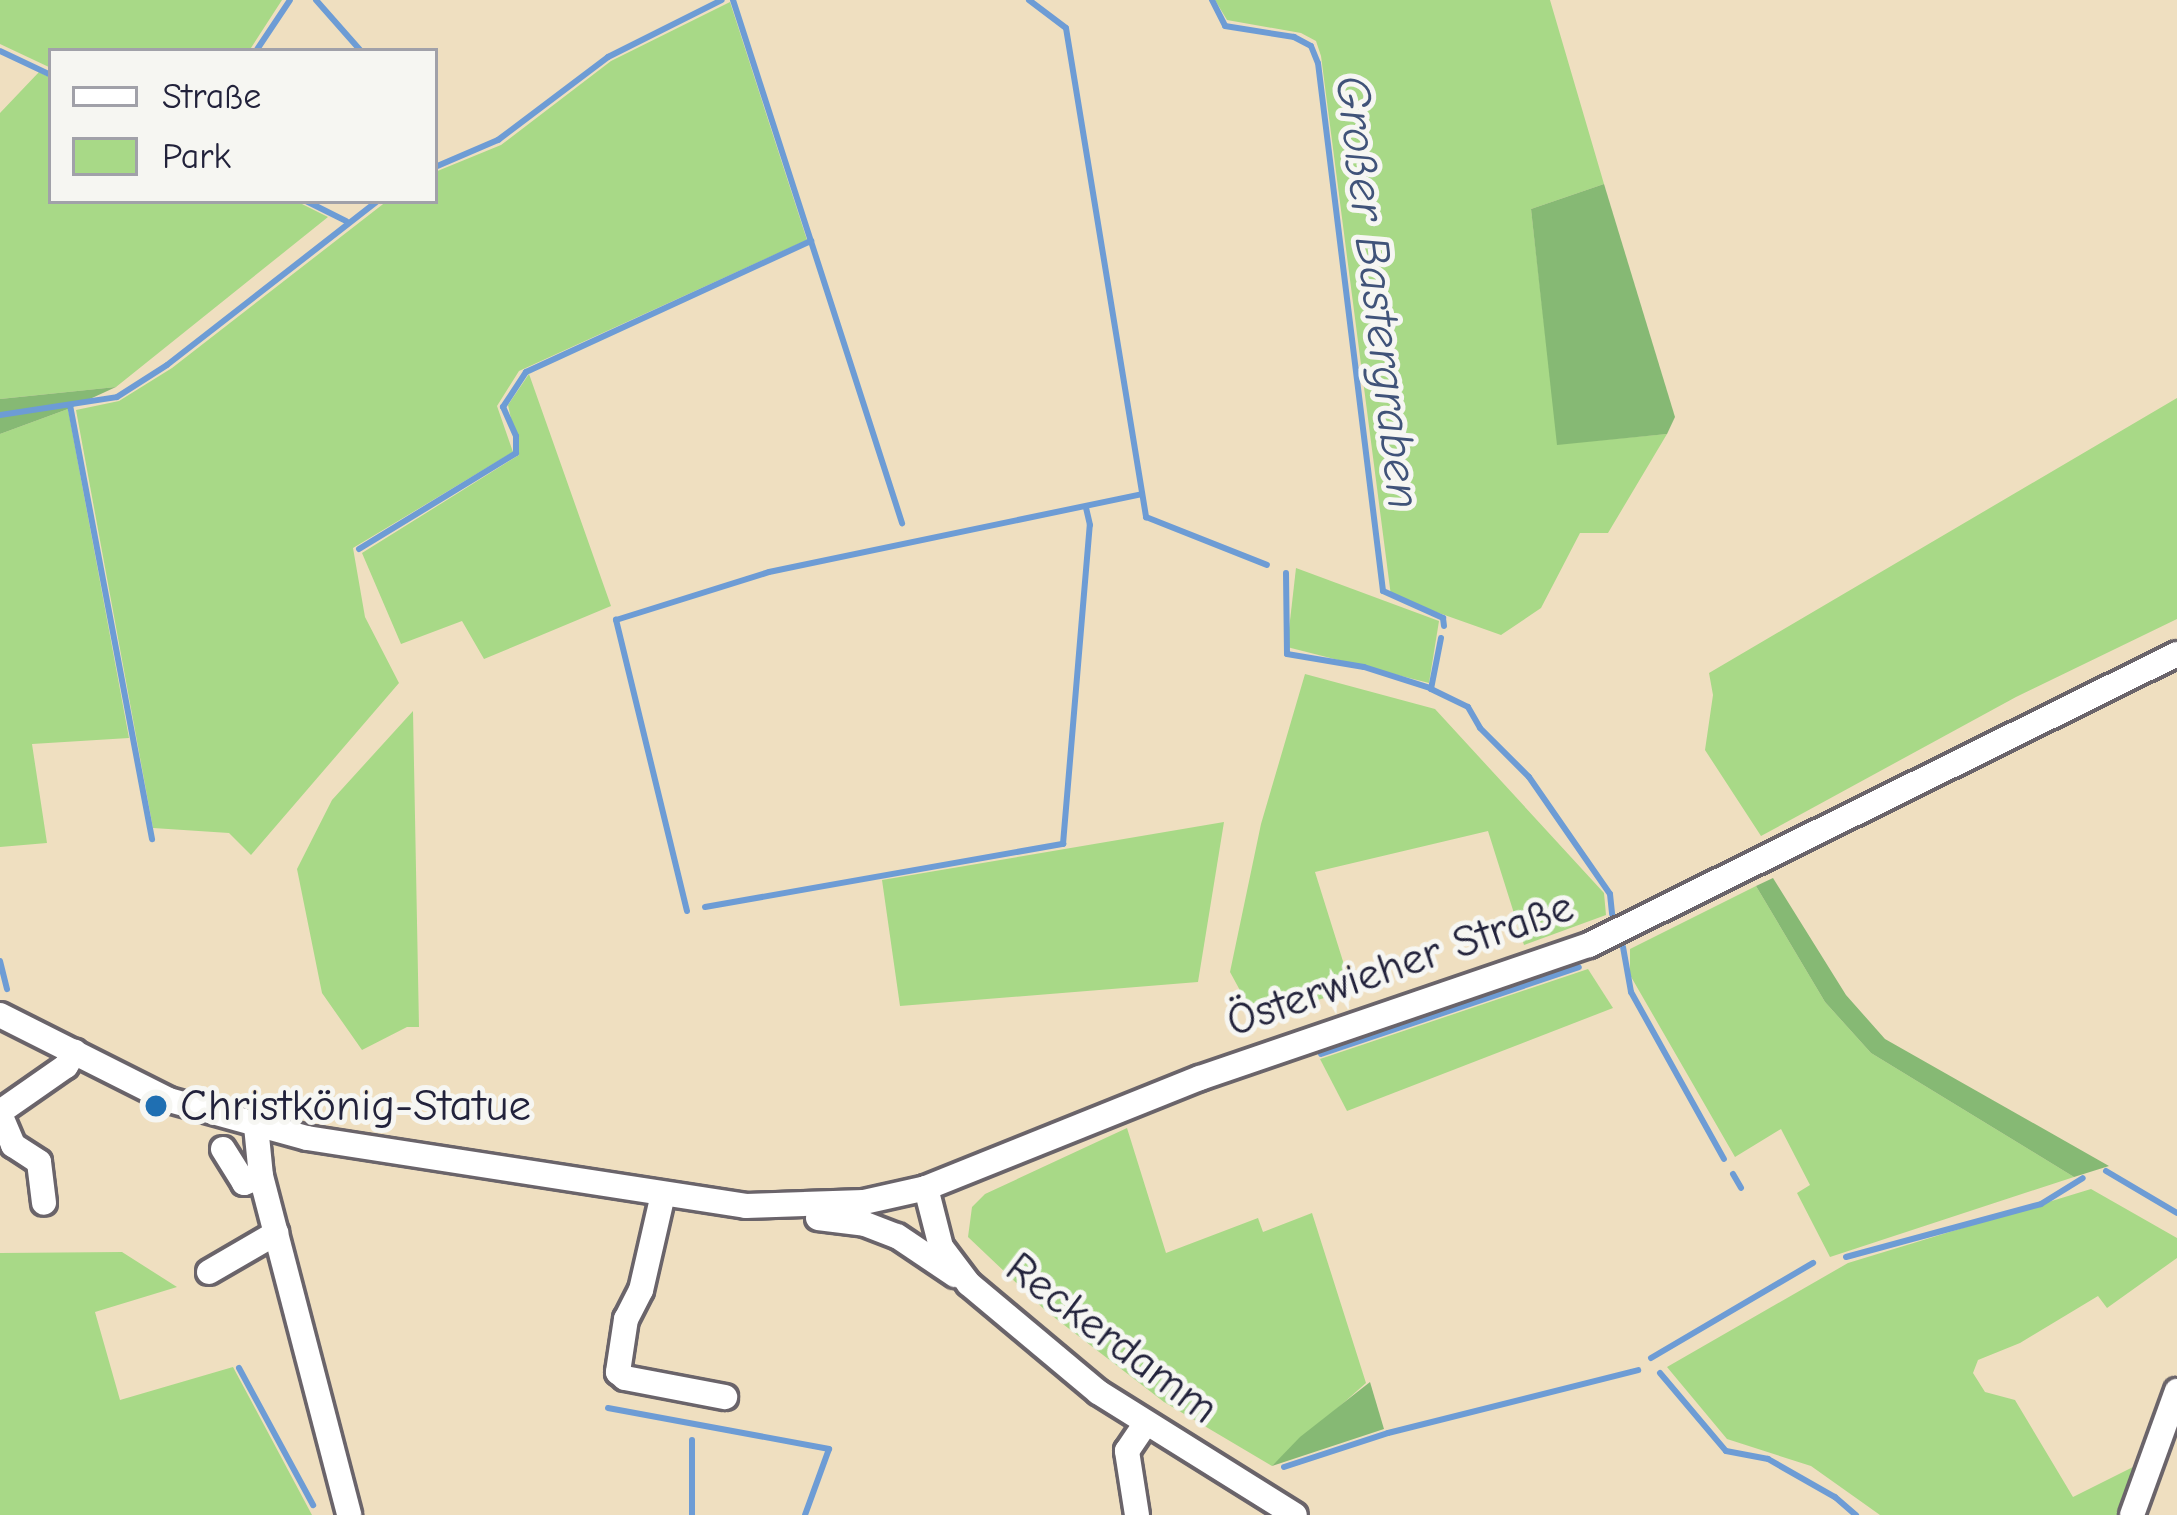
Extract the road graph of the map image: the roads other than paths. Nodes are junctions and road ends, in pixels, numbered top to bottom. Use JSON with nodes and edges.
{"nodes":[{"id":1,"x":2177,"y":654,"type":"edge"},
{"id":2,"x":0,"y":1015,"type":"edge"},
{"id":3,"x":75,"y":1051,"type":"junction"},
{"id":4,"x":0,"y":1113,"type":"edge"},
{"id":5,"x":256,"y":1126,"type":"junction"},
{"id":6,"x":223,"y":1149,"type":"dead end"},
{"id":7,"x":261,"y":1175,"type":"junction"},
{"id":8,"x":610,"y":1186,"type":"junction"},
{"id":9,"x":926,"y":1188,"type":"junction"},
{"id":10,"x":899,"y":1195,"type":"junction"},
{"id":11,"x":44,"y":1203,"type":"dead end"},
{"id":12,"x":661,"y":1203,"type":"junction"},
{"id":13,"x":276,"y":1233,"type":"junction"},
{"id":14,"x":920,"y":1252,"type":"junction"},
{"id":15,"x":209,"y":1272,"type":"dead end"},
{"id":16,"x":969,"y":1284,"type":"junction"},
{"id":17,"x":2177,"y":1391,"type":"edge"},
{"id":18,"x":725,"y":1397,"type":"dead end"},
{"id":19,"x":1145,"y":1424,"type":"junction"},
{"id":20,"x":349,"y":1515,"type":"edge"},
{"id":21,"x":1137,"y":1515,"type":"edge"},
{"id":22,"x":1295,"y":1515,"type":"edge"},
{"id":23,"x":2132,"y":1515,"type":"edge"}],
"edges":[{"from":1,"to":9,"type":"street","name":"Österwieher Straße"},
{"from":2,"to":3,"type":"street","name":"Österwieher Straße"},
{"from":3,"to":4,"type":"street"},
{"from":3,"to":5,"type":"street","name":"Österwieher Straße"},
{"from":4,"to":11,"type":"street"},
{"from":5,"to":7,"type":"street"},
{"from":5,"to":8,"type":"street","name":"Österwieher Straße"},
{"from":6,"to":7,"type":"street"},
{"from":7,"to":13,"type":"street"},
{"from":8,"to":10,"type":"street","name":"Österwieher Straße"},
{"from":8,"to":12,"type":"street","name":"Österwieher Straße"},
{"from":9,"to":10,"type":"street","name":"Österwieher Straße"},
{"from":9,"to":16,"type":"street","name":"Reckerdamm"},
{"from":10,"to":14,"type":"street"},
{"from":12,"to":14,"type":"street","name":"Österwieher Straße"},
{"from":12,"to":18,"type":"street"},
{"from":13,"to":15,"type":"street"},
{"from":13,"to":20,"type":"street"},
{"from":14,"to":16,"type":"street","name":"Österwieher Straße"},
{"from":16,"to":19,"type":"street","name":"Reckerdamm"},
{"from":17,"to":23,"type":"street"},
{"from":19,"to":21,"type":"street"},
{"from":19,"to":22,"type":"street","name":"Reckerdamm"}]}
